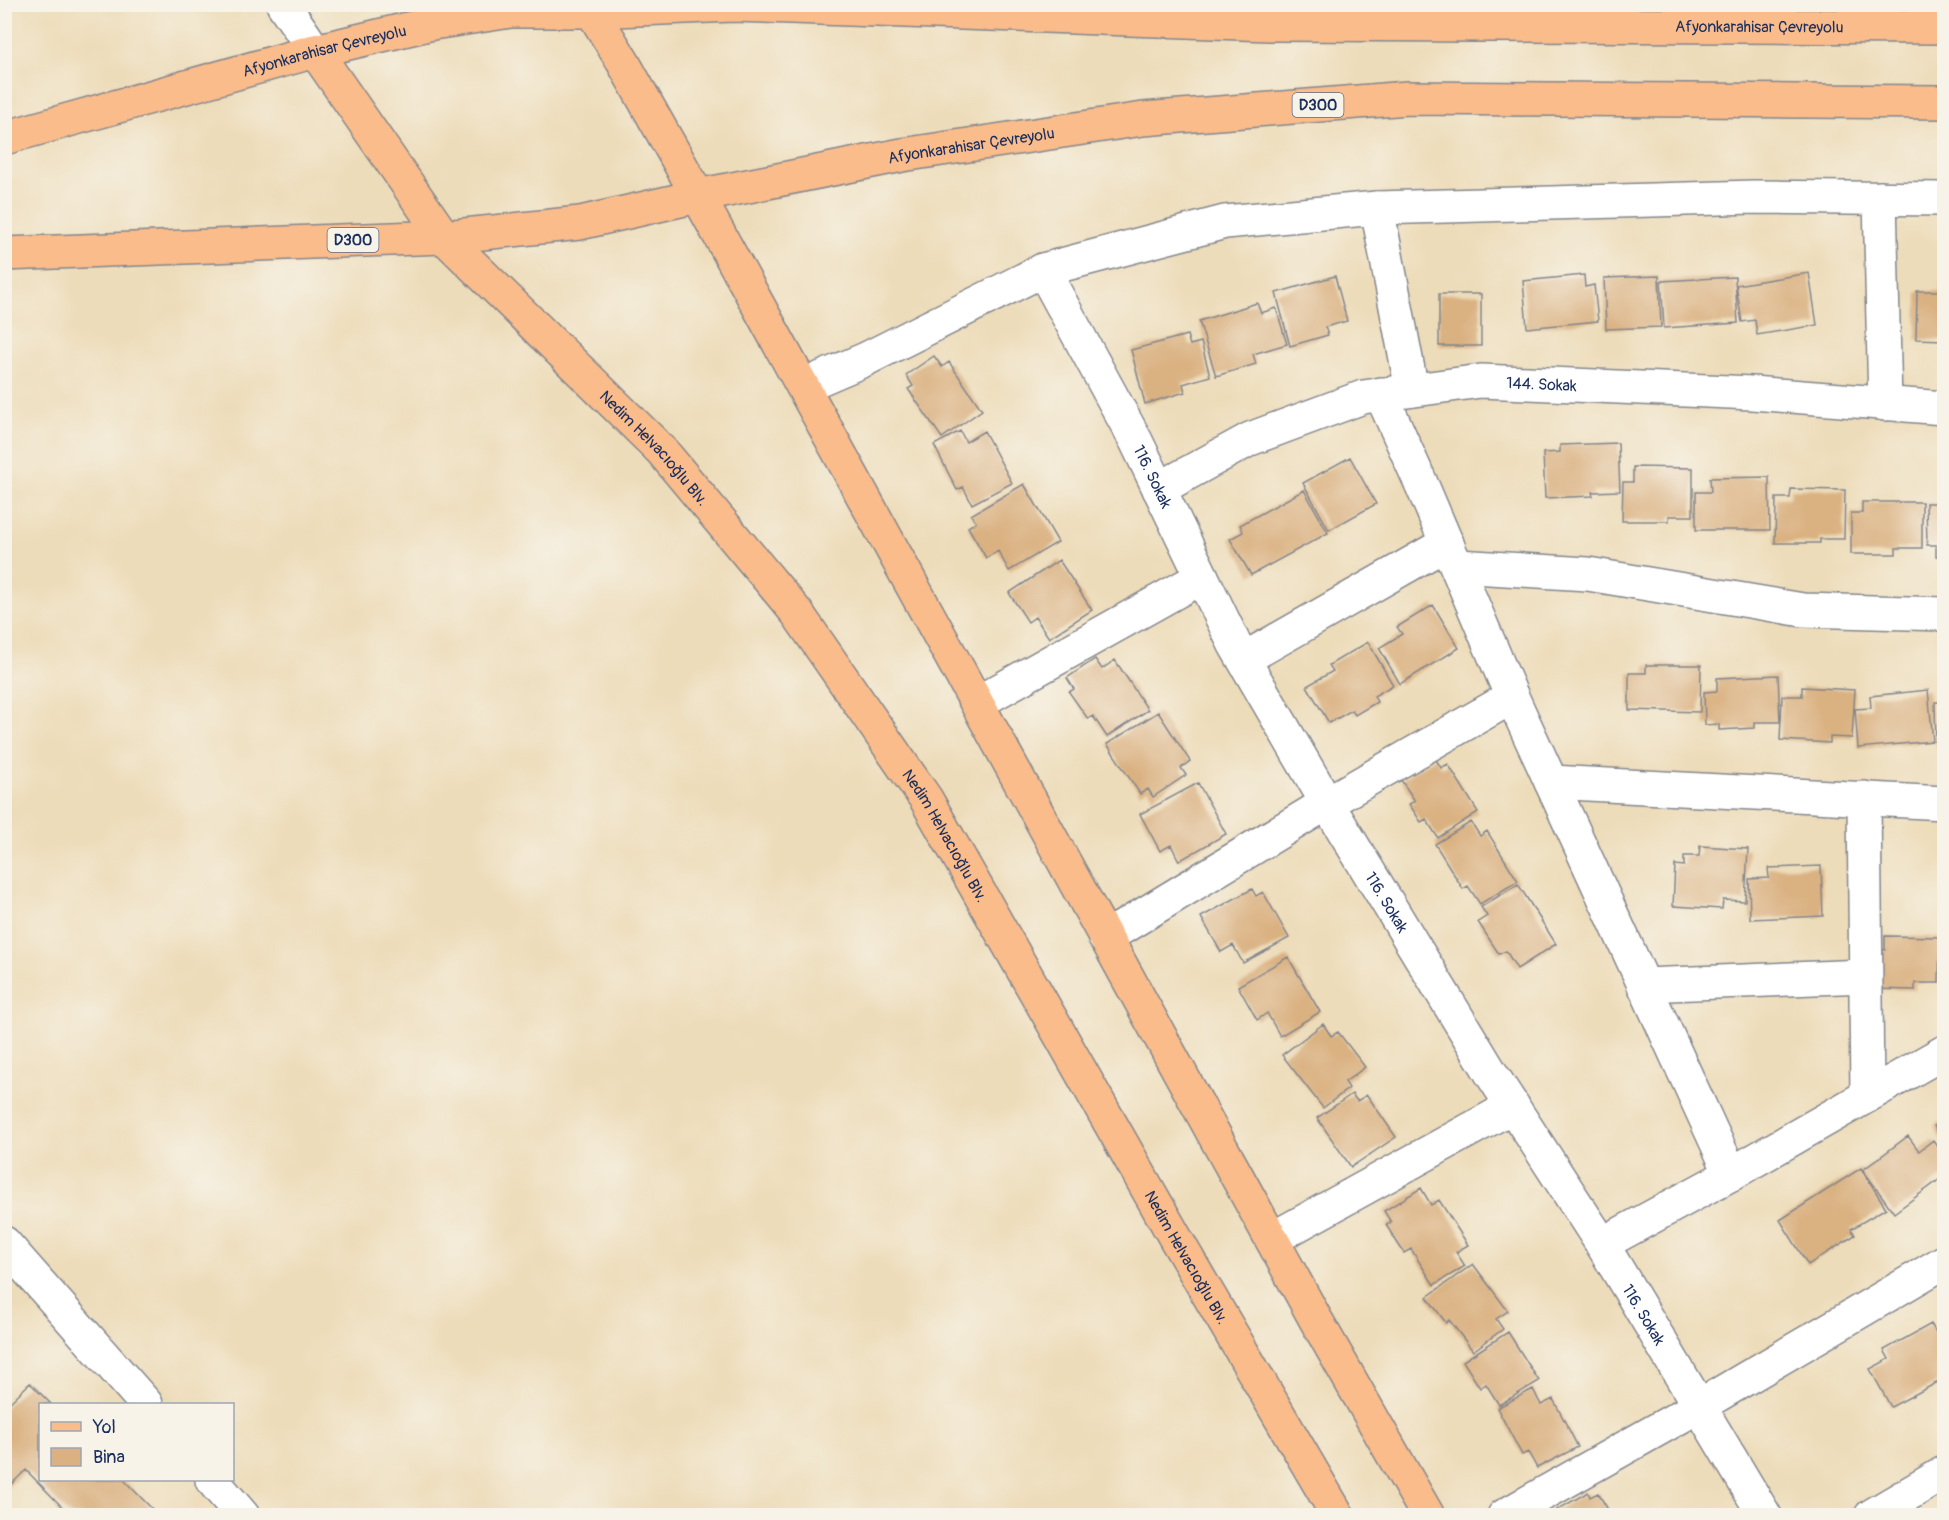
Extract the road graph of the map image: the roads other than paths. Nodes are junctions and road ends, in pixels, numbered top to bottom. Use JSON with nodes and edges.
{"nodes":[{"id":1,"x":282,"y":4,"type":"edge"},
{"id":2,"x":588,"y":8,"type":"edge"},
{"id":3,"x":1944,"y":27,"type":"edge"},
{"id":4,"x":315,"y":51,"type":"junction"},
{"id":5,"x":1944,"y":102,"type":"edge"},
{"id":6,"x":4,"y":138,"type":"edge"},
{"id":7,"x":699,"y":196,"type":"junction"},
{"id":8,"x":1880,"y":198,"type":"junction"},
{"id":9,"x":1944,"y":199,"type":"edge"},
{"id":10,"x":1377,"y":208,"type":"junction"},
{"id":11,"x":444,"y":237,"type":"junction"},
{"id":12,"x":4,"y":254,"type":"edge"},
{"id":13,"x":1043,"y":270,"type":"junction"},
{"id":14,"x":803,"y":386,"type":"junction"},
{"id":15,"x":1397,"y":392,"type":"junction"},
{"id":16,"x":1885,"y":404,"type":"junction"},
{"id":17,"x":1944,"y":408,"type":"edge"},
{"id":18,"x":1159,"y":489,"type":"junction"},
{"id":19,"x":1452,"y":555,"type":"junction"},
{"id":20,"x":1202,"y":577,"type":"junction"},
{"id":21,"x":1944,"y":614,"type":"edge"},
{"id":22,"x":1244,"y":658,"type":"junction"},
{"id":23,"x":1512,"y":697,"type":"junction"},
{"id":24,"x":977,"y":703,"type":"junction"},
{"id":25,"x":1551,"y":782,"type":"junction"},
{"id":26,"x":1864,"y":798,"type":"junction"},
{"id":27,"x":1327,"y":803,"type":"junction"},
{"id":28,"x":1944,"y":803,"type":"edge"},
{"id":29,"x":1105,"y":938,"type":"junction"},
{"id":30,"x":1865,"y":975,"type":"junction"},
{"id":31,"x":1644,"y":985,"type":"junction"},
{"id":32,"x":1944,"y":1052,"type":"edge"},
{"id":33,"x":1867,"y":1096,"type":"junction"},
{"id":34,"x":1513,"y":1106,"type":"junction"},
{"id":35,"x":1731,"y":1174,"type":"junction"},
{"id":36,"x":1272,"y":1239,"type":"junction"},
{"id":37,"x":4,"y":1243,"type":"edge"},
{"id":38,"x":1602,"y":1244,"type":"junction"},
{"id":39,"x":1944,"y":1263,"type":"edge"},
{"id":40,"x":145,"y":1403,"type":"edge"},
{"id":41,"x":1699,"y":1406,"type":"junction"},
{"id":42,"x":1944,"y":1473,"type":"edge"},
{"id":43,"x":214,"y":1481,"type":"edge"},
{"id":44,"x":243,"y":1515,"type":"edge"},
{"id":45,"x":1338,"y":1515,"type":"edge"},
{"id":46,"x":1428,"y":1515,"type":"edge"},
{"id":47,"x":1504,"y":1515,"type":"edge"},
{"id":48,"x":1765,"y":1515,"type":"edge"},
{"id":49,"x":1871,"y":1515,"type":"edge"}],
"edges":[{"from":1,"to":4,"type":"street"},
{"from":2,"to":3,"type":"main road","name":"Afyonkarahisar Çevreyolu"},
{"from":2,"to":4,"type":"main road","name":"Afyonkarahisar Çevreyolu"},
{"from":2,"to":7,"type":"main road"},
{"from":4,"to":6,"type":"main road","name":"Afyonkarahisar Çevreyolu"},
{"from":4,"to":11,"type":"main road","name":"Nedim Helvacıoğlu Blv."},
{"from":5,"to":7,"type":"main road","name":"Afyonkarahisar Çevreyolu","number":"D300"},
{"from":7,"to":11,"type":"main road","name":"Afyonkarahisar Çevreyolu","number":"D300"},
{"from":7,"to":14,"type":"main road"},
{"from":8,"to":9,"type":"street"},
{"from":8,"to":10,"type":"street"},
{"from":8,"to":16,"type":"street"},
{"from":10,"to":13,"type":"street"},
{"from":10,"to":15,"type":"street"},
{"from":11,"to":12,"type":"main road","name":"Afyonkarahisar Çevreyolu","number":"D300"},
{"from":11,"to":45,"type":"main road","name":"Nedim Helvacıoğlu Blv."},
{"from":13,"to":14,"type":"street"},
{"from":13,"to":18,"type":"street","name":"116. Sokak"},
{"from":14,"to":24,"type":"main road"},
{"from":15,"to":16,"type":"street","name":"144. Sokak"},
{"from":15,"to":18,"type":"street","name":"144. Sokak"},
{"from":15,"to":19,"type":"street"},
{"from":16,"to":17,"type":"street","name":"144. Sokak"},
{"from":18,"to":20,"type":"street","name":"116. Sokak"},
{"from":19,"to":21,"type":"street"},
{"from":19,"to":22,"type":"street"},
{"from":19,"to":23,"type":"street"},
{"from":20,"to":22,"type":"street","name":"116. Sokak"},
{"from":20,"to":24,"type":"street"},
{"from":22,"to":27,"type":"street","name":"116. Sokak"},
{"from":23,"to":25,"type":"street"},
{"from":23,"to":27,"type":"street"},
{"from":24,"to":29,"type":"main road"},
{"from":25,"to":26,"type":"street"},
{"from":25,"to":31,"type":"street"},
{"from":26,"to":28,"type":"street"},
{"from":26,"to":30,"type":"street"},
{"from":27,"to":29,"type":"street"},
{"from":27,"to":34,"type":"street","name":"116. Sokak"},
{"from":29,"to":36,"type":"main road"},
{"from":30,"to":31,"type":"street"},
{"from":30,"to":33,"type":"street"},
{"from":31,"to":35,"type":"street"},
{"from":32,"to":33,"type":"street"},
{"from":33,"to":35,"type":"street"},
{"from":34,"to":36,"type":"street"},
{"from":34,"to":38,"type":"street","name":"116. Sokak"},
{"from":35,"to":38,"type":"street"},
{"from":36,"to":46,"type":"main road"},
{"from":37,"to":40,"type":"street"},
{"from":38,"to":41,"type":"street","name":"116. Sokak"},
{"from":39,"to":41,"type":"street"},
{"from":41,"to":47,"type":"street"},
{"from":41,"to":48,"type":"street","name":"116. Sokak"},
{"from":42,"to":49,"type":"street"},
{"from":43,"to":44,"type":"street"}]}
